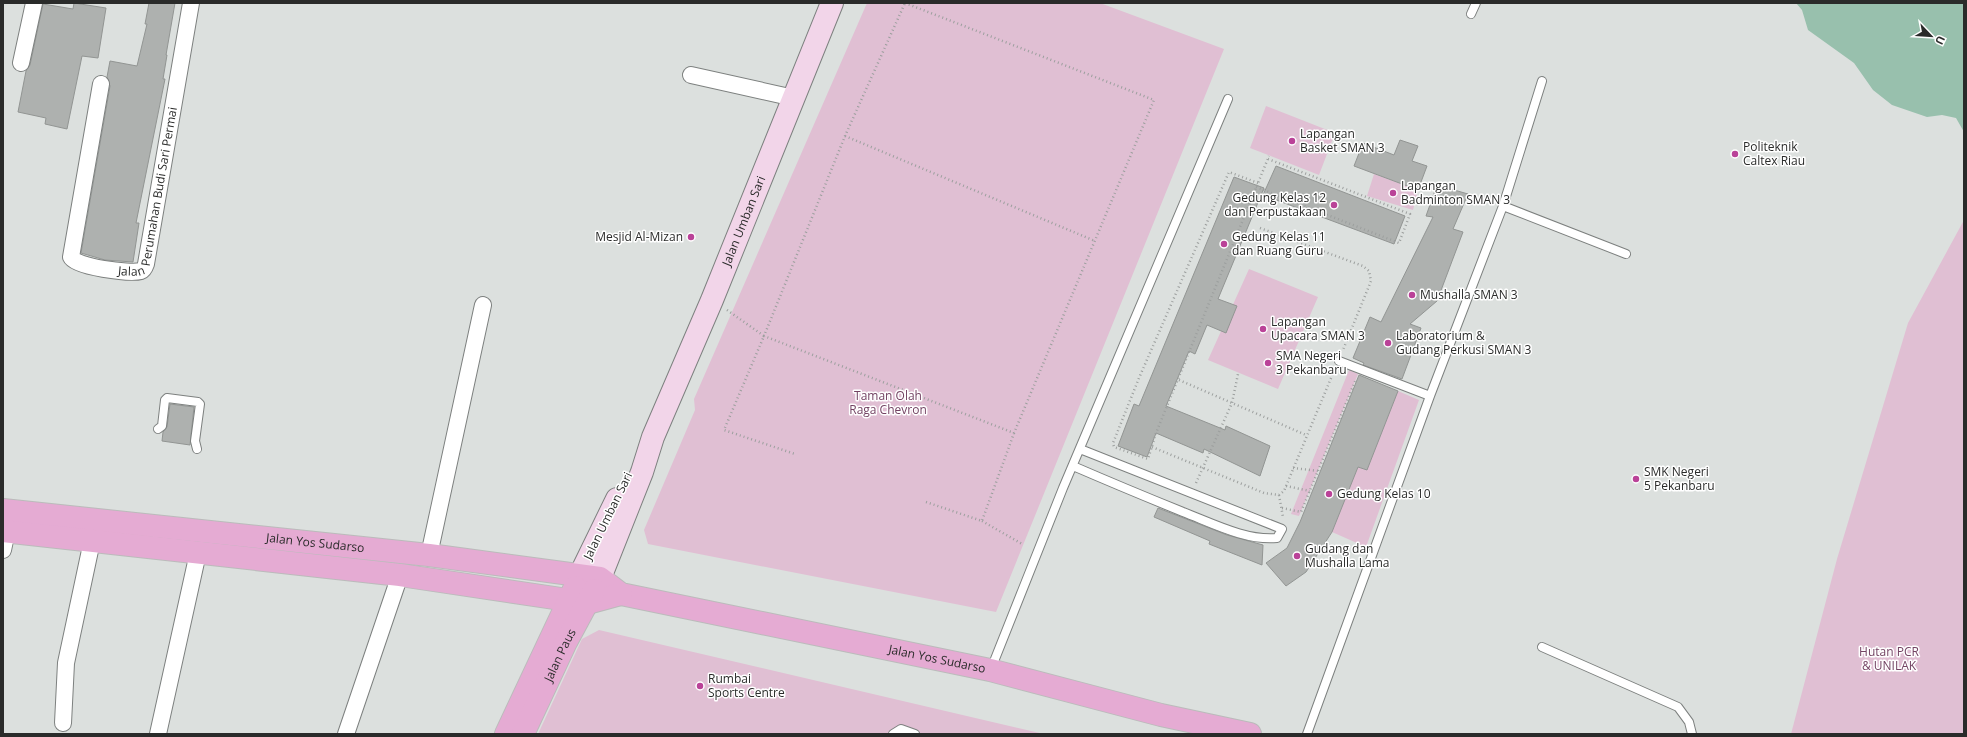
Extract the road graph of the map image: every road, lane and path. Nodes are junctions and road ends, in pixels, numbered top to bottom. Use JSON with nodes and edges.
{"nodes":[{"id":1,"x":34,"y":3,"type":"edge"},
{"id":2,"x":191,"y":3,"type":"edge"},
{"id":3,"x":832,"y":3,"type":"edge"},
{"id":4,"x":905,"y":3,"type":"edge"},
{"id":5,"x":1476,"y":3,"type":"edge"},
{"id":6,"x":1471,"y":14,"type":"dead end"},
{"id":7,"x":21,"y":63,"type":"dead end"},
{"id":8,"x":691,"y":75,"type":"dead end"},
{"id":9,"x":1542,"y":81,"type":"dead end"},
{"id":10,"x":100,"y":84,"type":"dead end"},
{"id":11,"x":794,"y":98,"type":"junction"},
{"id":12,"x":1228,"y":99,"type":"dead end"},
{"id":13,"x":845,"y":136,"type":"junction"},
{"id":14,"x":1269,"y":156,"type":"dead end"},
{"id":15,"x":1268,"y":159,"type":"junction"},
{"id":16,"x":1258,"y":183,"type":"junction"},
{"id":17,"x":1256,"y":187,"type":"junction"},
{"id":18,"x":1503,"y":206,"type":"junction"},
{"id":19,"x":1260,"y":228,"type":"dead end"},
{"id":20,"x":1095,"y":241,"type":"junction"},
{"id":21,"x":1626,"y":254,"type":"dead end"},
{"id":22,"x":712,"y":300,"type":"junction"},
{"id":23,"x":483,"y":305,"type":"dead end"},
{"id":24,"x":764,"y":336,"type":"junction"},
{"id":25,"x":1339,"y":361,"type":"junction"},
{"id":26,"x":1360,"y":369,"type":"junction"},
{"id":27,"x":1238,"y":374,"type":"dead end"},
{"id":28,"x":1179,"y":380,"type":"junction"},
{"id":29,"x":1430,"y":396,"type":"junction"},
{"id":30,"x":1232,"y":403,"type":"junction"},
{"id":31,"x":158,"y":429,"type":"dead end"},
{"id":32,"x":1014,"y":433,"type":"junction"},
{"id":33,"x":1306,"y":435,"type":"junction"},
{"id":34,"x":1152,"y":447,"type":"junction"},
{"id":35,"x":197,"y":448,"type":"dead end"},
{"id":36,"x":1080,"y":449,"type":"junction"},
{"id":37,"x":795,"y":454,"type":"dead end"},
{"id":38,"x":1073,"y":466,"type":"junction"},
{"id":39,"x":1203,"y":468,"type":"junction"},
{"id":40,"x":1293,"y":468,"type":"junction"},
{"id":41,"x":1319,"y":471,"type":"junction"},
{"id":42,"x":1286,"y":486,"type":"junction"},
{"id":43,"x":1310,"y":491,"type":"junction"},
{"id":44,"x":1192,"y":492,"type":"junction"},
{"id":45,"x":1279,"y":495,"type":"junction"},
{"id":46,"x":926,"y":502,"type":"dead end"},
{"id":47,"x":1282,"y":508,"type":"junction"},
{"id":48,"x":3,"y":510,"type":"edge"},
{"id":49,"x":982,"y":521,"type":"junction"},
{"id":50,"x":1282,"y":529,"type":"junction"},
{"id":51,"x":124,"y":534,"type":"junction"},
{"id":52,"x":4,"y":537,"type":"edge"},
{"id":53,"x":92,"y":541,"type":"junction"},
{"id":54,"x":1022,"y":544,"type":"dead end"},
{"id":55,"x":198,"y":554,"type":"junction"},
{"id":56,"x":430,"y":555,"type":"junction"},
{"id":57,"x":400,"y":575,"type":"junction"},
{"id":58,"x":589,"y":577,"type":"junction"},
{"id":59,"x":621,"y":594,"type":"junction"},
{"id":60,"x":579,"y":601,"type":"junction"},
{"id":61,"x":1542,"y":647,"type":"dead end"},
{"id":62,"x":990,"y":670,"type":"junction"},
{"id":63,"x":63,"y":723,"type":"dead end"},
{"id":64,"x":158,"y":734,"type":"edge"},
{"id":65,"x":346,"y":734,"type":"edge"},
{"id":66,"x":506,"y":734,"type":"edge"},
{"id":67,"x":523,"y":734,"type":"edge"},
{"id":68,"x":893,"y":734,"type":"edge"},
{"id":69,"x":915,"y":734,"type":"edge"},
{"id":70,"x":1250,"y":734,"type":"edge"},
{"id":71,"x":1307,"y":734,"type":"edge"},
{"id":72,"x":1692,"y":734,"type":"edge"}],
"edges":[{"from":1,"to":7,"type":"street"},
{"from":2,"to":10,"type":"street","name":"Jalan Perumahan Budi Sari Permai"},
{"from":3,"to":11,"type":"main road","name":"Jalan Umban Sari"},
{"from":4,"to":13,"type":"path"},
{"from":4,"to":20,"type":"path"},
{"from":5,"to":6,"type":"lane"},
{"from":8,"to":11,"type":"street"},
{"from":9,"to":18,"type":"lane"},
{"from":11,"to":22,"type":"main road","name":"Jalan Umban Sari"},
{"from":12,"to":36,"type":"lane"},
{"from":13,"to":20,"type":"path"},
{"from":13,"to":24,"type":"path"},
{"from":14,"to":15,"type":"path"},
{"from":15,"to":16,"type":"path"},
{"from":15,"to":17,"type":"path"},
{"from":16,"to":17,"type":"path"},
{"from":16,"to":34,"type":"path"},
{"from":17,"to":28,"type":"path"},
{"from":18,"to":21,"type":"lane"},
{"from":18,"to":29,"type":"lane"},
{"from":19,"to":25,"type":"path"},
{"from":20,"to":32,"type":"path"},
{"from":22,"to":24,"type":"path"},
{"from":22,"to":58,"type":"main road","name":"Jalan Umban Sari"},
{"from":23,"to":56,"type":"street"},
{"from":24,"to":32,"type":"path"},
{"from":24,"to":37,"type":"path"},
{"from":25,"to":26,"type":"lane"},
{"from":25,"to":33,"type":"path"},
{"from":26,"to":29,"type":"lane"},
{"from":26,"to":41,"type":"path"},
{"from":27,"to":30,"type":"path"},
{"from":28,"to":30,"type":"path"},
{"from":28,"to":34,"type":"path"},
{"from":29,"to":71,"type":"lane"},
{"from":30,"to":33,"type":"path"},
{"from":30,"to":39,"type":"path"},
{"from":31,"to":35,"type":"lane"},
{"from":32,"to":49,"type":"path"},
{"from":33,"to":40,"type":"path"},
{"from":34,"to":39,"type":"path"},
{"from":36,"to":38,"type":"lane"},
{"from":36,"to":44,"type":"lane"},
{"from":38,"to":50,"type":"lane"},
{"from":38,"to":62,"type":"lane"},
{"from":39,"to":44,"type":"path"},
{"from":39,"to":45,"type":"path"},
{"from":40,"to":41,"type":"path"},
{"from":40,"to":42,"type":"path"},
{"from":41,"to":43,"type":"path"},
{"from":42,"to":43,"type":"path"},
{"from":42,"to":45,"type":"path"},
{"from":43,"to":47,"type":"path"},
{"from":44,"to":50,"type":"lane"},
{"from":45,"to":47,"type":"path"},
{"from":46,"to":49,"type":"path"},
{"from":47,"to":50,"type":"path"},
{"from":48,"to":51,"type":"main road","name":"Jalan Yos Sudarso"},
{"from":49,"to":54,"type":"path"},
{"from":51,"to":53,"type":"main road","name":"Jalan Yos Sudarso"},
{"from":51,"to":55,"type":"main road","name":"Jalan Yos Sudarso"},
{"from":51,"to":56,"type":"main road","name":"Jalan Yos Sudarso"},
{"from":52,"to":53,"type":"main road","name":"Jalan Yos Sudarso"},
{"from":53,"to":63,"type":"street"},
{"from":55,"to":57,"type":"main road","name":"Jalan Yos Sudarso"},
{"from":55,"to":64,"type":"street"},
{"from":56,"to":58,"type":"main road","name":"Jalan Yos Sudarso"},
{"from":57,"to":60,"type":"main road","name":"Jalan Yos Sudarso"},
{"from":57,"to":65,"type":"street"},
{"from":58,"to":59,"type":"main road","name":"Jalan Yos Sudarso"},
{"from":58,"to":60,"type":"main road","name":"Jalan Paus"},
{"from":59,"to":60,"type":"main road","name":"Jalan Yos Sudarso"},
{"from":59,"to":62,"type":"main road","name":"Jalan Yos Sudarso"},
{"from":60,"to":66,"type":"main road","name":"Jalan Paus"},
{"from":60,"to":67,"type":"main road","name":"Jalan Paus"},
{"from":61,"to":72,"type":"lane"},
{"from":62,"to":70,"type":"main road","name":"Jalan Yos Sudarso"},
{"from":68,"to":69,"type":"lane"}]}
